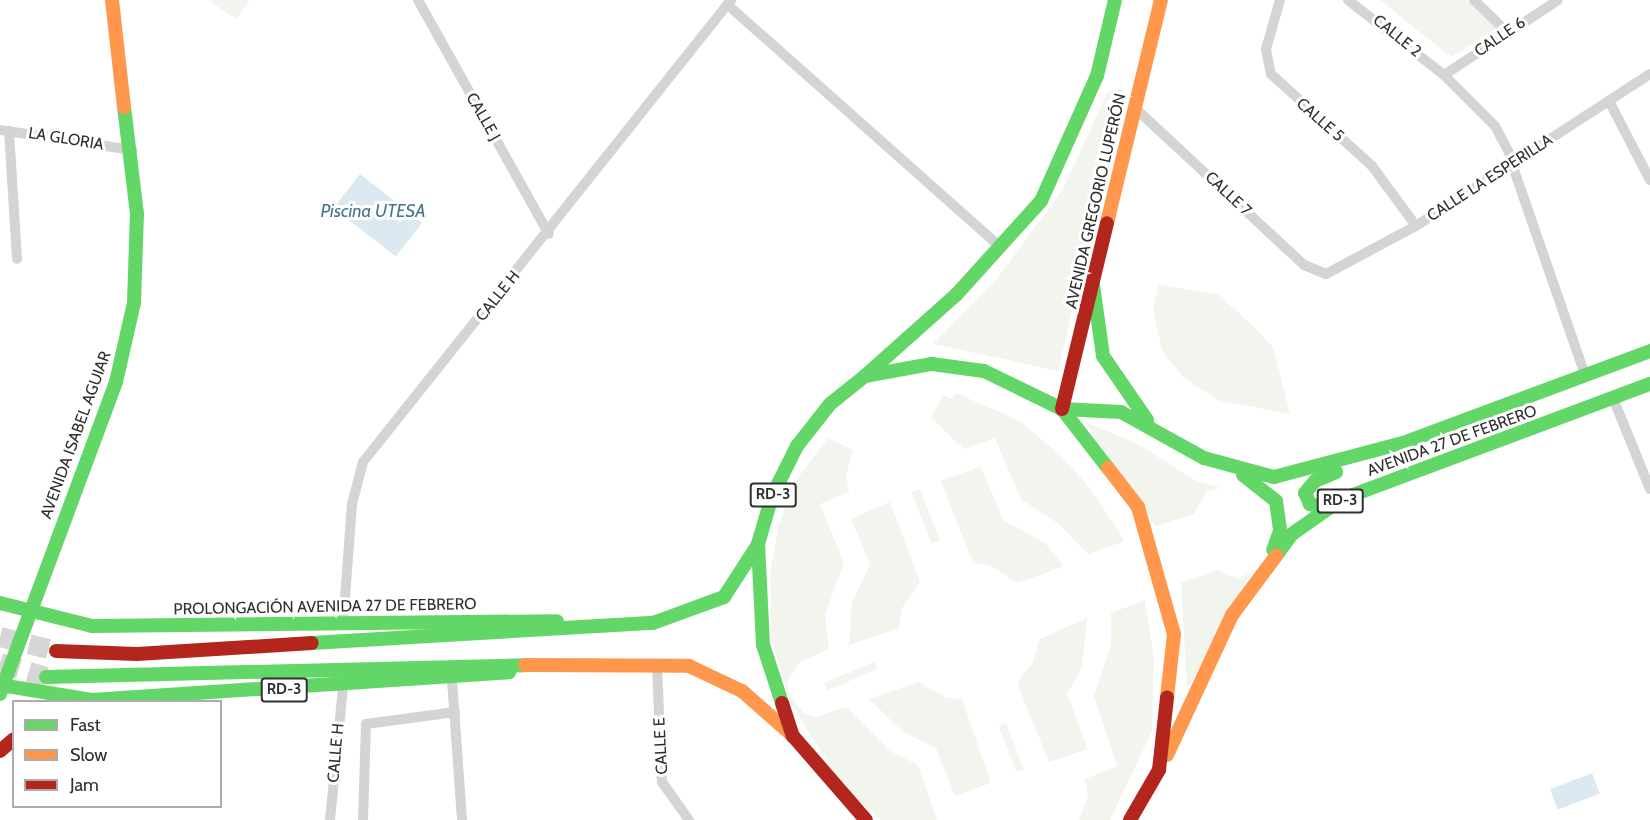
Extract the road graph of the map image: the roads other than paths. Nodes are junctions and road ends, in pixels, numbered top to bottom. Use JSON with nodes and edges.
{"nodes":[{"id":1,"x":112,"y":0,"type":"edge"},
{"id":2,"x":418,"y":0,"type":"edge"},
{"id":3,"x":1115,"y":0,"type":"edge"},
{"id":4,"x":1161,"y":0,"type":"edge"},
{"id":5,"x":1280,"y":0,"type":"edge"},
{"id":6,"x":1348,"y":0,"type":"edge"},
{"id":7,"x":1474,"y":0,"type":"edge"},
{"id":8,"x":1558,"y":0,"type":"edge"},
{"id":9,"x":730,"y":3,"type":"edge"},
{"id":10,"x":1506,"y":31,"type":"junction"},
{"id":11,"x":1650,"y":74,"type":"edge"},
{"id":12,"x":1444,"y":75,"type":"junction"},
{"id":13,"x":1609,"y":101,"type":"junction"},
{"id":14,"x":1134,"y":107,"type":"junction"},
{"id":15,"x":4,"y":131,"type":"edge"},
{"id":16,"x":132,"y":150,"type":"junction"},
{"id":17,"x":1513,"y":163,"type":"junction"},
{"id":18,"x":1650,"y":180,"type":"edge"},
{"id":19,"x":1416,"y":226,"type":"junction"},
{"id":20,"x":549,"y":234,"type":"junction"},
{"id":21,"x":999,"y":246,"type":"junction"},
{"id":22,"x":17,"y":259,"type":"dead end"},
{"id":23,"x":1326,"y":274,"type":"joint"},
{"id":24,"x":1093,"y":285,"type":"junction"},
{"id":25,"x":1649,"y":351,"type":"edge"},
{"id":26,"x":1650,"y":373,"type":"edge"},
{"id":27,"x":1585,"y":375,"type":"junction"},
{"id":28,"x":865,"y":376,"type":"junction"},
{"id":29,"x":1650,"y":384,"type":"edge"},
{"id":30,"x":1613,"y":398,"type":"junction"},
{"id":31,"x":1062,"y":409,"type":"junction"},
{"id":32,"x":1168,"y":441,"type":"junction"},
{"id":33,"x":1380,"y":450,"type":"junction"},
{"id":34,"x":1235,"y":469,"type":"junction"},
{"id":35,"x":1650,"y":489,"type":"edge"},
{"id":36,"x":1327,"y":509,"type":"junction"},
{"id":37,"x":758,"y":544,"type":"junction"},
{"id":38,"x":1269,"y":561,"type":"junction"},
{"id":39,"x":0,"y":603,"type":"edge"},
{"id":40,"x":29,"y":615,"type":"junction"},
{"id":41,"x":653,"y":623,"type":"junction"},
{"id":42,"x":343,"y":624,"type":"junction"},
{"id":43,"x":56,"y":651,"type":"tunnel mouth"},
{"id":44,"x":567,"y":663,"type":"junction"},
{"id":45,"x":657,"y":664,"type":"junction"},
{"id":46,"x":46,"y":677,"type":"tunnel mouth"},
{"id":47,"x":452,"y":680,"type":"junction"},
{"id":48,"x":342,"y":687,"type":"junction"},
{"id":49,"x":1,"y":688,"type":"edge"},
{"id":50,"x":83,"y":700,"type":"edge"},
{"id":51,"x":108,"y":700,"type":"edge"},
{"id":52,"x":455,"y":711,"type":"junction"},
{"id":53,"x":793,"y":736,"type":"junction"},
{"id":54,"x":12,"y":741,"type":"edge"},
{"id":55,"x":0,"y":751,"type":"edge"},
{"id":56,"x":1159,"y":770,"type":"junction"},
{"id":57,"x":330,"y":820,"type":"edge"},
{"id":58,"x":363,"y":820,"type":"edge"},
{"id":59,"x":462,"y":820,"type":"edge"},
{"id":60,"x":689,"y":820,"type":"edge"},
{"id":61,"x":866,"y":820,"type":"edge"},
{"id":62,"x":1130,"y":820,"type":"edge"}],
"edges":[{"from":1,"to":16,"type":"main road","name":"AVENIDA ISABEL AGUIAR"},
{"from":2,"to":20,"type":"street","name":"CALLE J"},
{"from":3,"to":21,"type":"main road","name":"AVENIDA GREGORIO LUPERÓN"},
{"from":4,"to":14,"type":"main road","name":"AVENIDA GREGORIO LUPERÓN"},
{"from":5,"to":19,"type":"street","name":"CALLE 5"},
{"from":6,"to":12,"type":"street","name":"CALLE 2"},
{"from":7,"to":10,"type":"street"},
{"from":8,"to":10,"type":"street","name":"CALLE 6"},
{"from":9,"to":20,"type":"street","name":"CALLE H"},
{"from":9,"to":21,"type":"street"},
{"from":10,"to":12,"type":"street","name":"CALLE 6"},
{"from":11,"to":13,"type":"street","name":"CALLE LA ESPERILLA"},
{"from":12,"to":17,"type":"street","name":"CALLE 2"},
{"from":13,"to":17,"type":"street","name":"CALLE LA ESPERILLA"},
{"from":13,"to":18,"type":"street"},
{"from":14,"to":23,"type":"street","name":"CALLE 7"},
{"from":14,"to":24,"type":"main road","name":"AVENIDA GREGORIO LUPERÓN"},
{"from":15,"to":16,"type":"street","name":"LA GLORIA"},
{"from":15,"to":22,"type":"street"},
{"from":16,"to":40,"type":"main road","name":"AVENIDA ISABEL AGUIAR"},
{"from":17,"to":19,"type":"street","name":"CALLE LA ESPERILLA"},
{"from":17,"to":27,"type":"street","name":"CALLE 2"},
{"from":19,"to":23,"type":"street","name":"CALLE LA ESPERILLA"},
{"from":20,"to":42,"type":"street","name":"CALLE H"},
{"from":21,"to":28,"type":"main road","name":"AVENIDA GREGORIO LUPERÓN"},
{"from":24,"to":31,"type":"main road","name":"AVENIDA GREGORIO LUPERÓN"},
{"from":24,"to":32,"type":"main road"},
{"from":25,"to":26,"type":"main road"},
{"from":25,"to":27,"type":"main road","name":"AVENIDA 27 DE FEBRERO","number":"RD-3"},
{"from":27,"to":33,"type":"main road","name":"AVENIDA 27 DE FEBRERO","number":"RD-3"},
{"from":28,"to":31,"type":"main road","number":"RD-3"},
{"from":28,"to":37,"type":"main road","number":"RD-3"},
{"from":29,"to":30,"type":"main road","name":"AVENIDA 27 DE FEBRERO","number":"RD-3"},
{"from":30,"to":35,"type":"street"},
{"from":30,"to":36,"type":"main road","name":"AVENIDA 27 DE FEBRERO","number":"RD-3"},
{"from":31,"to":32,"type":"main road","name":"AVENIDA 27 DE FEBRERO","number":"RD-3"},
{"from":31,"to":56,"type":"main road","number":"RD-3"},
{"from":32,"to":34,"type":"main road","name":"AVENIDA 27 DE FEBRERO","number":"RD-3"},
{"from":33,"to":34,"type":"main road","name":"AVENIDA 27 DE FEBRERO","number":"RD-3"},
{"from":33,"to":36,"type":"main road"},
{"from":34,"to":38,"type":"main road"},
{"from":36,"to":38,"type":"main road","name":"AVENIDA 27 DE FEBRERO","number":"RD-3"},
{"from":37,"to":41,"type":"main road","name":"PROLONGACIÓN AVENIDA 27 DE FEBRERO","number":"RD-3"},
{"from":37,"to":53,"type":"main road","number":"RD-3"},
{"from":38,"to":56,"type":"main road","name":"AVENIDA 27 DE FEBRERO","number":"RD-3"},
{"from":39,"to":40,"type":"main road","name":"PROLONGACIÓN AVENIDA 27 DE FEBRERO","number":"RD-3"},
{"from":40,"to":42,"type":"main road","name":"PROLONGACIÓN AVENIDA 27 DE FEBRERO","number":"RD-3"},
{"from":40,"to":49,"type":"main road","name":"AVENIDA ISABEL AGUIAR"},
{"from":41,"to":42,"type":"main road","name":"PROLONGACIÓN AVENIDA 27 DE FEBRERO","number":"RD-3"},
{"from":41,"to":43,"type":"main road","name":"PROLONGACIÓN AVENIDA 27 DE FEBRERO","number":"RD-3"},
{"from":44,"to":45,"type":"main road","number":"RD-3"},
{"from":44,"to":46,"type":"main road","number":"RD-3"},
{"from":44,"to":47,"type":"main road","number":"RD-3"},
{"from":45,"to":53,"type":"main road","number":"RD-3"},
{"from":45,"to":60,"type":"street","name":"CALLE E"},
{"from":47,"to":48,"type":"main road","number":"RD-3"},
{"from":47,"to":52,"type":"street"},
{"from":48,"to":51,"type":"main road","number":"RD-3"},
{"from":48,"to":57,"type":"street","name":"CALLE H"},
{"from":49,"to":50,"type":"main road","number":"RD-3"},
{"from":52,"to":58,"type":"street"},
{"from":52,"to":59,"type":"street"},
{"from":53,"to":61,"type":"main road","number":"RD-3"},
{"from":54,"to":55,"type":"main road"},
{"from":56,"to":62,"type":"main road","number":"RD-3"}]}
